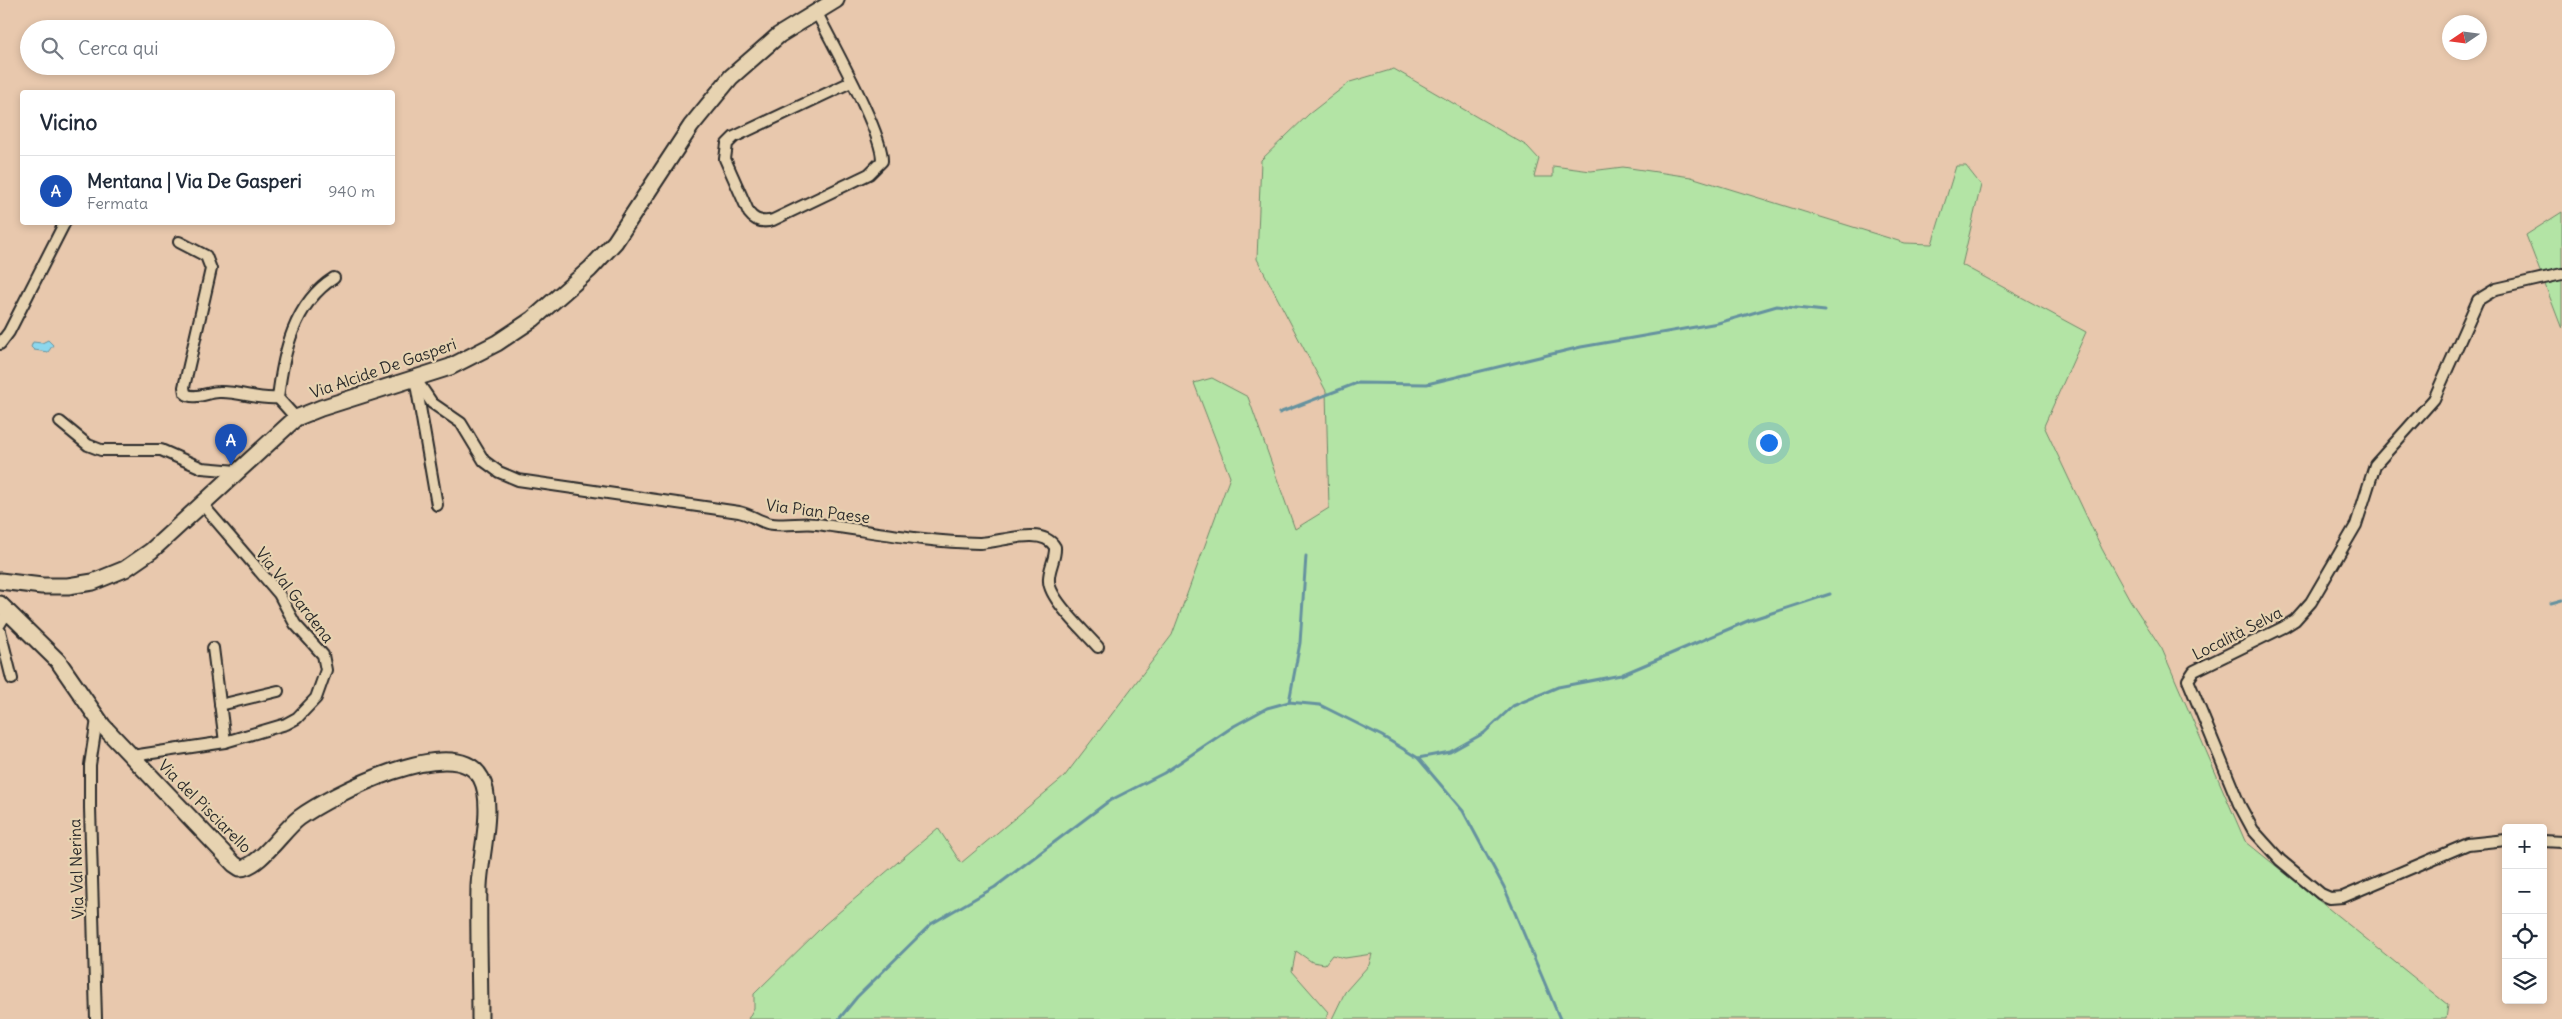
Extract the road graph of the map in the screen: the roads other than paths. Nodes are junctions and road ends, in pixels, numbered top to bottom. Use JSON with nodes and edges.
{"nodes":[{"id":1,"x":836,"y":0,"type":"edge"},
{"id":2,"x":816,"y":11,"type":"junction"},
{"id":3,"x":851,"y":82,"type":"junction"},
{"id":4,"x":64,"y":225,"type":"edge"},
{"id":5,"x":179,"y":242,"type":"dead end"},
{"id":6,"x":2562,"y":274,"type":"edge"},
{"id":7,"x":334,"y":278,"type":"dead end"},
{"id":8,"x":0,"y":344,"type":"edge"},
{"id":9,"x":415,"y":378,"type":"junction"},
{"id":10,"x":278,"y":398,"type":"junction"},
{"id":11,"x":296,"y":418,"type":"junction"},
{"id":12,"x":60,"y":422,"type":"dead end"},
{"id":13,"x":237,"y":471,"type":"junction"},
{"id":14,"x":202,"y":504,"type":"junction"},
{"id":15,"x":437,"y":506,"type":"dead end"},
{"id":16,"x":0,"y":581,"type":"edge"},
{"id":17,"x":6,"y":608,"type":"edge"},
{"id":18,"x":0,"y":624,"type":"edge"},
{"id":19,"x":0,"y":631,"type":"edge"},
{"id":20,"x":1098,"y":647,"type":"dead end"},
{"id":21,"x":213,"y":648,"type":"dead end"},
{"id":22,"x":12,"y":679,"type":"dead end"},
{"id":23,"x":278,"y":691,"type":"dead end"},
{"id":24,"x":220,"y":705,"type":"junction"},
{"id":25,"x":97,"y":719,"type":"junction"},
{"id":26,"x":225,"y":742,"type":"junction"},
{"id":27,"x":132,"y":756,"type":"junction"},
{"id":28,"x":2502,"y":840,"type":"edge"},
{"id":29,"x":2547,"y":841,"type":"edge"},
{"id":30,"x":2562,"y":842,"type":"edge"},
{"id":31,"x":96,"y":1019,"type":"edge"},
{"id":32,"x":480,"y":1019,"type":"edge"}],
"edges":[{"from":1,"to":2,"type":"street","name":"Via Alcide De Gasperi"},
{"from":2,"to":3,"type":"street"},
{"from":2,"to":9,"type":"street","name":"Via Alcide De Gasperi"},
{"from":3,"to":3,"type":"street"},
{"from":4,"to":8,"type":"street"},
{"from":5,"to":10,"type":"street"},
{"from":6,"to":28,"type":"street","name":"Località Selva"},
{"from":7,"to":10,"type":"street"},
{"from":9,"to":11,"type":"street","name":"Via Alcide De Gasperi"},
{"from":9,"to":15,"type":"street"},
{"from":9,"to":20,"type":"street","name":"Via Pian Paese"},
{"from":10,"to":11,"type":"street"},
{"from":11,"to":13,"type":"street","name":"Via Alcide De Gasperi"},
{"from":12,"to":13,"type":"street"},
{"from":13,"to":14,"type":"street","name":"Via Alcide De Gasperi"},
{"from":14,"to":16,"type":"street","name":"Via Alcide De Gasperi"},
{"from":14,"to":26,"type":"street","name":"Via Val Gardena"},
{"from":17,"to":18,"type":"street"},
{"from":17,"to":25,"type":"street","name":"Via del Pisciarello"},
{"from":19,"to":22,"type":"street"},
{"from":21,"to":24,"type":"street"},
{"from":23,"to":24,"type":"street"},
{"from":24,"to":26,"type":"street"},
{"from":25,"to":27,"type":"street","name":"Via del Pisciarello"},
{"from":25,"to":31,"type":"street","name":"Via Val Nerina"},
{"from":26,"to":27,"type":"street","name":"Via Val Gardena"},
{"from":27,"to":32,"type":"street","name":"Via del Pisciarello"},
{"from":29,"to":30,"type":"street"}]}
